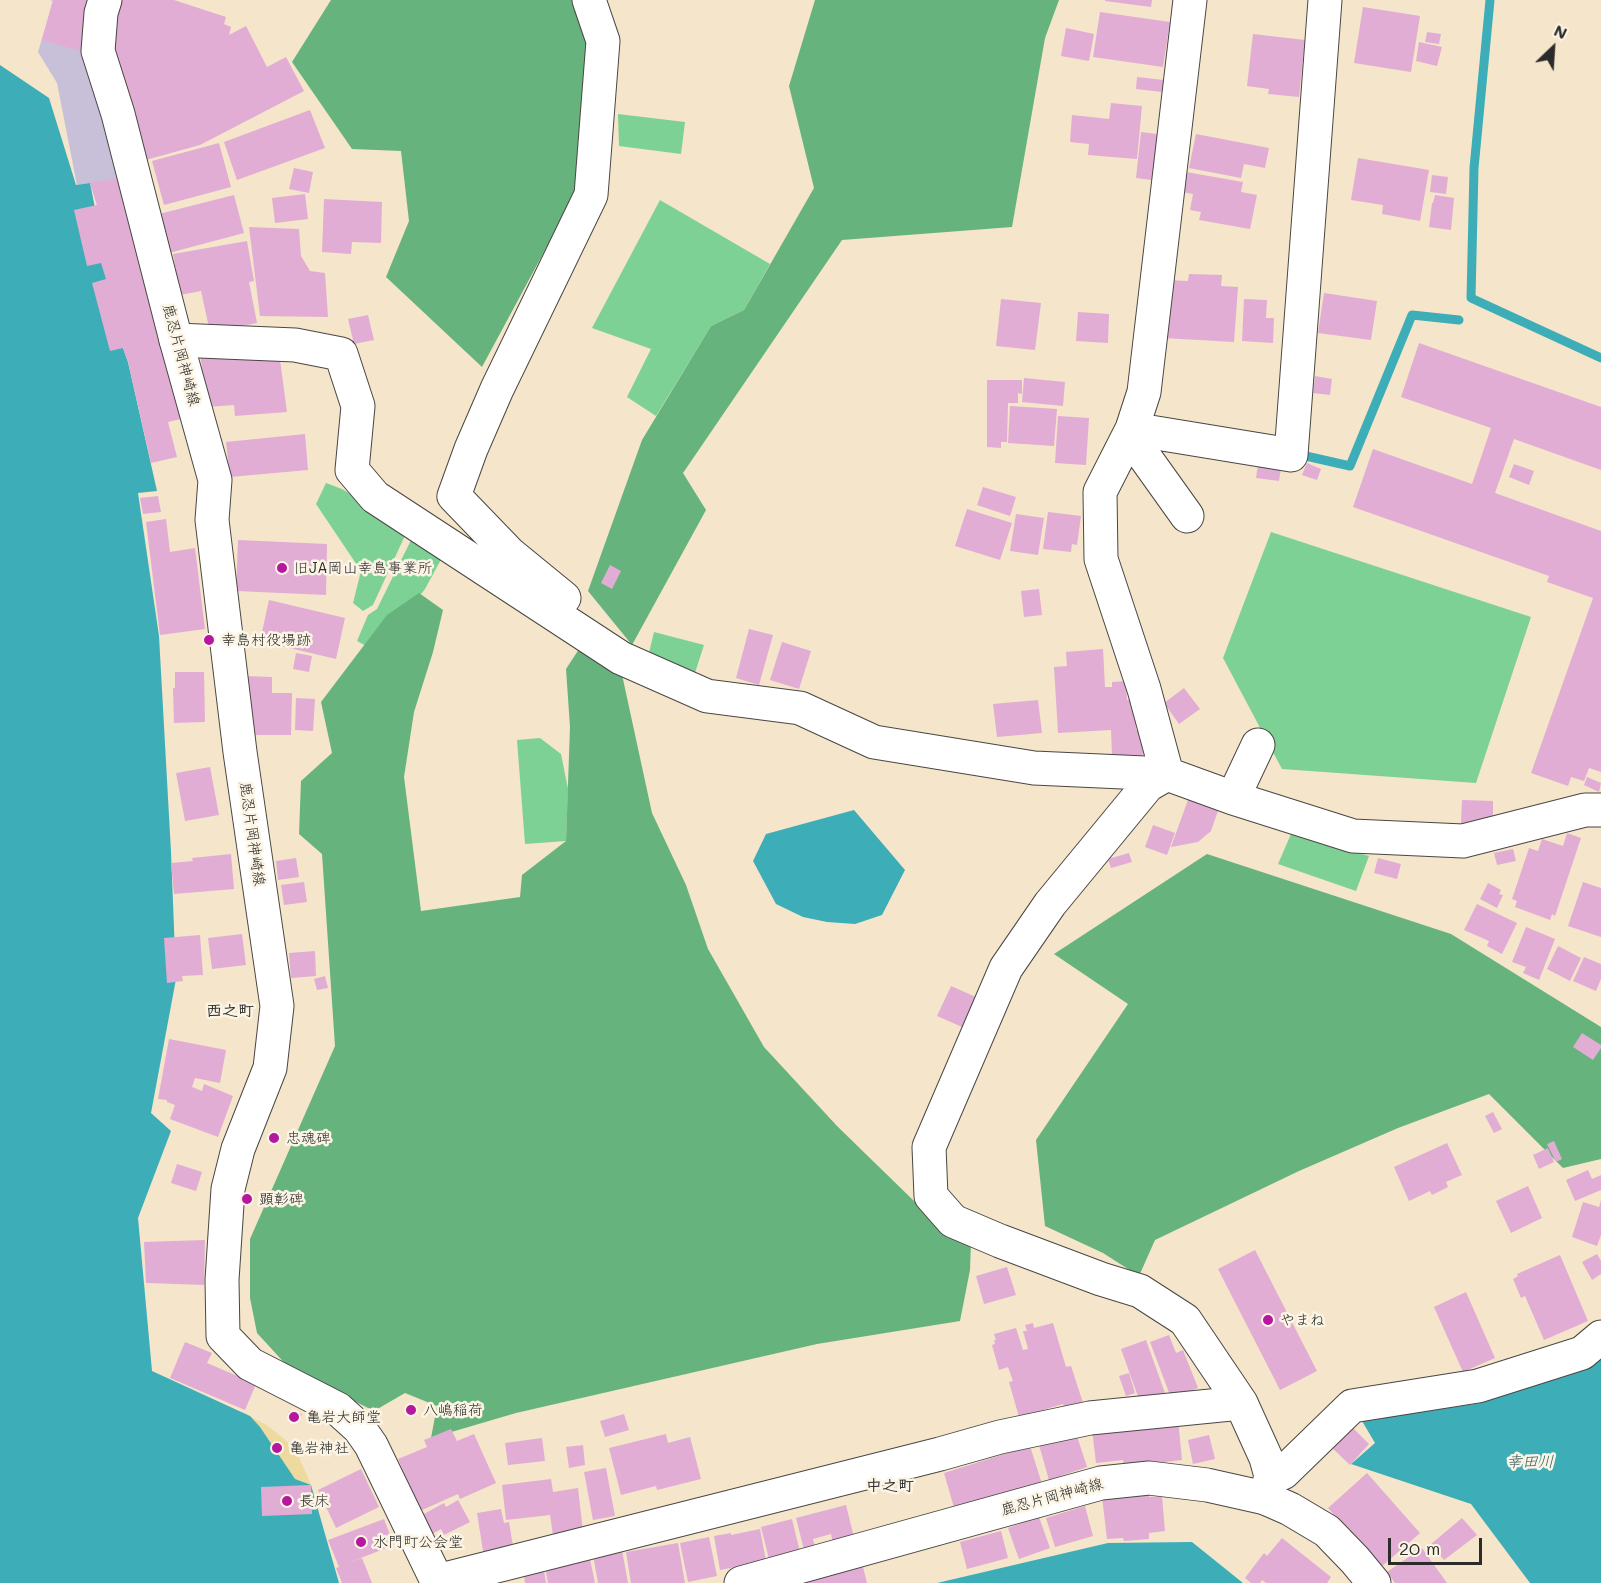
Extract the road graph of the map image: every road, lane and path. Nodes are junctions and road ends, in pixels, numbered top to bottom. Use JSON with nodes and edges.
{"nodes":[{"id":1,"x":105,"y":0,"type":"edge"},
{"id":2,"x":588,"y":0,"type":"edge"},
{"id":3,"x":1190,"y":0,"type":"edge"},
{"id":4,"x":1326,"y":0,"type":"edge"},
{"id":5,"x":176,"y":340,"type":"junction"},
{"id":6,"x":1132,"y":429,"type":"junction"},
{"id":7,"x":1187,"y":516,"type":"dead end"},
{"id":8,"x":621,"y":658,"type":"junction"},
{"id":9,"x":1258,"y":745,"type":"dead end"},
{"id":10,"x":1167,"y":774,"type":"junction"},
{"id":11,"x":1233,"y":798,"type":"junction"},
{"id":12,"x":1601,"y":810,"type":"edge"},
{"id":13,"x":1601,"y":1337,"type":"edge"},
{"id":14,"x":1241,"y":1403,"type":"junction"},
{"id":15,"x":1268,"y":1487,"type":"junction"},
{"id":16,"x":438,"y":1582,"type":"edge"},
{"id":17,"x":741,"y":1583,"type":"edge"},
{"id":18,"x":1374,"y":1583,"type":"edge"}],
"edges":[{"from":1,"to":5,"type":"street","name":"鹿忍片岡神崎線"},
{"from":2,"to":8,"type":"street"},
{"from":3,"to":6,"type":"street"},
{"from":4,"to":6,"type":"street"},
{"from":5,"to":8,"type":"street"},
{"from":5,"to":16,"type":"street","name":"鹿忍片岡神崎線"},
{"from":6,"to":7,"type":"street"},
{"from":6,"to":10,"type":"street"},
{"from":8,"to":10,"type":"street"},
{"from":9,"to":11,"type":"street"},
{"from":10,"to":11,"type":"street"},
{"from":10,"to":14,"type":"street"},
{"from":11,"to":12,"type":"street"},
{"from":13,"to":15,"type":"street"},
{"from":14,"to":15,"type":"street"},
{"from":14,"to":16,"type":"street"},
{"from":15,"to":17,"type":"street","name":"鹿忍片岡神崎線"},
{"from":15,"to":18,"type":"street","name":"鹿忍片岡神崎線"}]}
